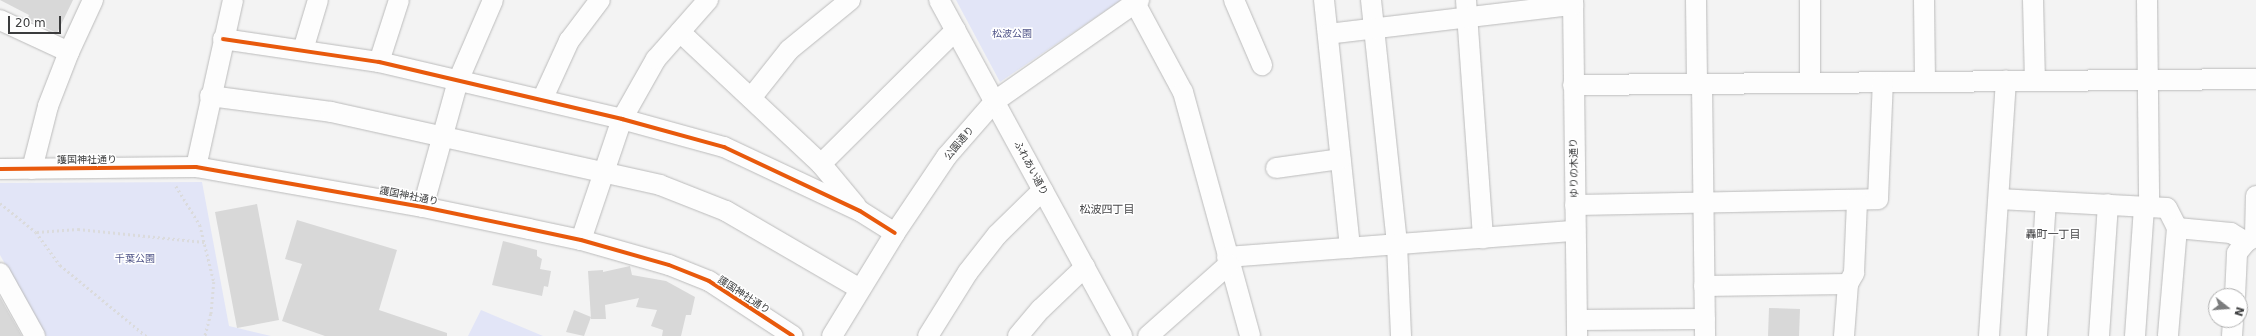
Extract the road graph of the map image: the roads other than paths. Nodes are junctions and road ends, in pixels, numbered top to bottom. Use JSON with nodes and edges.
{"nodes":[{"id":1,"x":94,"y":0,"type":"edge"},
{"id":2,"x":233,"y":0,"type":"edge"},
{"id":3,"x":318,"y":0,"type":"edge"},
{"id":4,"x":399,"y":0,"type":"edge"},
{"id":5,"x":493,"y":0,"type":"edge"},
{"id":6,"x":600,"y":0,"type":"edge"},
{"id":7,"x":708,"y":0,"type":"edge"},
{"id":8,"x":850,"y":0,"type":"edge"},
{"id":9,"x":939,"y":0,"type":"edge"},
{"id":10,"x":1234,"y":0,"type":"edge"},
{"id":11,"x":1324,"y":0,"type":"edge"},
{"id":12,"x":1371,"y":0,"type":"edge"},
{"id":13,"x":1696,"y":0,"type":"edge"},
{"id":14,"x":1810,"y":0,"type":"edge"},
{"id":15,"x":1924,"y":0,"type":"edge"},
{"id":16,"x":2033,"y":0,"type":"edge"},
{"id":17,"x":2147,"y":0,"type":"edge"},
{"id":18,"x":1137,"y":2,"type":"edge"},
{"id":19,"x":1573,"y":3,"type":"edge"},
{"id":20,"x":1466,"y":9,"type":"edge"},
{"id":21,"x":0,"y":20,"type":"edge"},
{"id":22,"x":1374,"y":28,"type":"junction"},
{"id":23,"x":956,"y":30,"type":"junction"},
{"id":24,"x":680,"y":32,"type":"junction"},
{"id":25,"x":1328,"y":34,"type":"junction"},
{"id":26,"x":223,"y":39,"type":"junction"},
{"id":27,"x":303,"y":50,"type":"junction"},
{"id":28,"x":69,"y":52,"type":"junction"},
{"id":29,"x":379,"y":62,"type":"junction"},
{"id":30,"x":1262,"y":65,"type":"dead end"},
{"id":31,"x":2256,"y":79,"type":"edge"},
{"id":32,"x":458,"y":80,"type":"junction"},
{"id":33,"x":2147,"y":80,"type":"junction"},
{"id":34,"x":2006,"y":81,"type":"junction"},
{"id":35,"x":2035,"y":81,"type":"junction"},
{"id":36,"x":1883,"y":82,"type":"junction"},
{"id":37,"x":1925,"y":82,"type":"junction"},
{"id":38,"x":1810,"y":83,"type":"junction"},
{"id":39,"x":1699,"y":84,"type":"junction"},
{"id":40,"x":1573,"y":85,"type":"junction"},
{"id":41,"x":210,"y":96,"type":"junction"},
{"id":42,"x":751,"y":98,"type":"junction"},
{"id":43,"x":542,"y":100,"type":"junction"},
{"id":44,"x":995,"y":101,"type":"junction"},
{"id":45,"x":622,"y":119,"type":"junction"},
{"id":46,"x":442,"y":137,"type":"junction"},
{"id":47,"x":1340,"y":159,"type":"junction"},
{"id":48,"x":821,"y":164,"type":"junction"},
{"id":49,"x":196,"y":167,"type":"junction"},
{"id":50,"x":1276,"y":168,"type":"dead end"},
{"id":51,"x":0,"y":169,"type":"edge"},
{"id":52,"x":32,"y":169,"type":"junction"},
{"id":53,"x":603,"y":172,"type":"junction"},
{"id":54,"x":1043,"y":190,"type":"junction"},
{"id":55,"x":2256,"y":196,"type":"edge"},
{"id":56,"x":1999,"y":199,"type":"junction"},
{"id":57,"x":1857,"y":201,"type":"junction"},
{"id":58,"x":2046,"y":202,"type":"junction"},
{"id":59,"x":1703,"y":203,"type":"junction"},
{"id":60,"x":2108,"y":204,"type":"junction"},
{"id":61,"x":1575,"y":205,"type":"junction"},
{"id":62,"x":423,"y":207,"type":"junction"},
{"id":63,"x":2147,"y":207,"type":"junction"},
{"id":64,"x":860,"y":211,"type":"junction"},
{"id":65,"x":2177,"y":228,"type":"junction"},
{"id":66,"x":1575,"y":231,"type":"junction"},
{"id":67,"x":895,"y":233,"type":"junction"},
{"id":68,"x":1483,"y":238,"type":"junction"},
{"id":69,"x":2252,"y":238,"type":"edge"},
{"id":70,"x":581,"y":240,"type":"junction"},
{"id":71,"x":1397,"y":244,"type":"junction"},
{"id":72,"x":1350,"y":248,"type":"junction"},
{"id":73,"x":1228,"y":261,"type":"junction"},
{"id":74,"x":1085,"y":267,"type":"junction"},
{"id":75,"x":0,"y":273,"type":"edge"},
{"id":76,"x":1848,"y":284,"type":"junction"},
{"id":77,"x":1704,"y":286,"type":"junction"},
{"id":78,"x":2235,"y":288,"type":"edge"},
{"id":79,"x":860,"y":289,"type":"junction"},
{"id":80,"x":1705,"y":327,"type":"edge"},
{"id":81,"x":1577,"y":328,"type":"edge"},
{"id":82,"x":32,"y":335,"type":"edge"},
{"id":83,"x":793,"y":336,"type":"edge"},
{"id":84,"x":832,"y":336,"type":"edge"},
{"id":85,"x":928,"y":336,"type":"edge"},
{"id":86,"x":1018,"y":336,"type":"edge"},
{"id":87,"x":1122,"y":336,"type":"edge"},
{"id":88,"x":1148,"y":336,"type":"edge"},
{"id":89,"x":1250,"y":336,"type":"edge"},
{"id":90,"x":1401,"y":336,"type":"edge"},
{"id":91,"x":1844,"y":336,"type":"edge"},
{"id":92,"x":1989,"y":336,"type":"edge"},
{"id":93,"x":2037,"y":336,"type":"edge"},
{"id":94,"x":2099,"y":336,"type":"edge"},
{"id":95,"x":2135,"y":336,"type":"edge"},
{"id":96,"x":2168,"y":336,"type":"edge"}],
"edges":[{"from":1,"to":28,"type":"street"},
{"from":2,"to":26,"type":"street"},
{"from":3,"to":27,"type":"street"},
{"from":4,"to":29,"type":"street"},
{"from":5,"to":32,"type":"street"},
{"from":6,"to":43,"type":"street"},
{"from":7,"to":24,"type":"street"},
{"from":8,"to":42,"type":"street"},
{"from":9,"to":23,"type":"street","name":"ふれあい通り"},
{"from":10,"to":30,"type":"street"},
{"from":11,"to":25,"type":"street"},
{"from":12,"to":22,"type":"street"},
{"from":13,"to":39,"type":"street"},
{"from":14,"to":38,"type":"street"},
{"from":15,"to":37,"type":"street"},
{"from":16,"to":35,"type":"street"},
{"from":17,"to":33,"type":"street"},
{"from":18,"to":44,"type":"street","name":"公園通り"},
{"from":18,"to":73,"type":"street"},
{"from":19,"to":20,"type":"street"},
{"from":19,"to":40,"type":"street","name":"ゆりの木通り"},
{"from":20,"to":22,"type":"street"},
{"from":20,"to":68,"type":"street"},
{"from":21,"to":28,"type":"street"},
{"from":22,"to":25,"type":"street"},
{"from":22,"to":71,"type":"street"},
{"from":23,"to":44,"type":"street","name":"ふれあい通り"},
{"from":23,"to":48,"type":"street"},
{"from":24,"to":42,"type":"street"},
{"from":24,"to":45,"type":"street"},
{"from":25,"to":47,"type":"street"},
{"from":26,"to":27,"type":"street"},
{"from":26,"to":41,"type":"street"},
{"from":27,"to":29,"type":"street"},
{"from":28,"to":52,"type":"street"},
{"from":29,"to":32,"type":"street"},
{"from":31,"to":33,"type":"street"},
{"from":32,"to":43,"type":"street"},
{"from":32,"to":46,"type":"street"},
{"from":33,"to":35,"type":"street"},
{"from":33,"to":63,"type":"street"},
{"from":34,"to":35,"type":"street"},
{"from":34,"to":37,"type":"street"},
{"from":34,"to":56,"type":"street"},
{"from":36,"to":37,"type":"street"},
{"from":36,"to":38,"type":"street"},
{"from":36,"to":57,"type":"street"},
{"from":38,"to":39,"type":"street"},
{"from":39,"to":40,"type":"street"},
{"from":39,"to":59,"type":"street"},
{"from":40,"to":61,"type":"street","name":"ゆりの木通り"},
{"from":41,"to":46,"type":"street"},
{"from":41,"to":49,"type":"street"},
{"from":42,"to":48,"type":"street"},
{"from":43,"to":45,"type":"street"},
{"from":44,"to":54,"type":"street","name":"ふれあい通り"},
{"from":44,"to":67,"type":"street","name":"公園通り"},
{"from":45,"to":53,"type":"street"},
{"from":45,"to":64,"type":"street"},
{"from":46,"to":53,"type":"street"},
{"from":46,"to":62,"type":"street"},
{"from":47,"to":50,"type":"street"},
{"from":47,"to":72,"type":"street"},
{"from":48,"to":64,"type":"street"},
{"from":49,"to":52,"type":"street","name":"護国神社通り"},
{"from":49,"to":62,"type":"street","name":"護国神社通り"},
{"from":51,"to":52,"type":"street","name":"護国神社通り"},
{"from":53,"to":70,"type":"street"},
{"from":53,"to":79,"type":"street"},
{"from":54,"to":74,"type":"street","name":"ふれあい通り"},
{"from":54,"to":85,"type":"street"},
{"from":55,"to":69,"type":"street"},
{"from":56,"to":58,"type":"street"},
{"from":56,"to":92,"type":"street"},
{"from":57,"to":59,"type":"street"},
{"from":57,"to":76,"type":"street"},
{"from":58,"to":60,"type":"street"},
{"from":58,"to":93,"type":"street"},
{"from":59,"to":61,"type":"street"},
{"from":59,"to":77,"type":"street"},
{"from":60,"to":63,"type":"street"},
{"from":60,"to":94,"type":"street"},
{"from":61,"to":66,"type":"street","name":"ゆりの木通り"},
{"from":62,"to":70,"type":"street","name":"護国神社通り"},
{"from":63,"to":65,"type":"street"},
{"from":63,"to":95,"type":"street"},
{"from":64,"to":67,"type":"street"},
{"from":65,"to":69,"type":"street"},
{"from":65,"to":96,"type":"street"},
{"from":66,"to":68,"type":"street"},
{"from":66,"to":81,"type":"street","name":"ゆりの木通り"},
{"from":67,"to":79,"type":"street","name":"公園通り"},
{"from":68,"to":71,"type":"street"},
{"from":69,"to":78,"type":"street"},
{"from":70,"to":83,"type":"street","name":"護国神社通り"},
{"from":71,"to":72,"type":"street"},
{"from":71,"to":90,"type":"street"},
{"from":72,"to":73,"type":"street"},
{"from":73,"to":88,"type":"street"},
{"from":73,"to":89,"type":"street"},
{"from":74,"to":86,"type":"street"},
{"from":74,"to":87,"type":"street","name":"ふれあい通り"},
{"from":75,"to":82,"type":"street"},
{"from":76,"to":77,"type":"street"},
{"from":76,"to":91,"type":"street"},
{"from":77,"to":80,"type":"street"},
{"from":79,"to":84,"type":"street","name":"公園通り"},
{"from":80,"to":81,"type":"street"}]}
